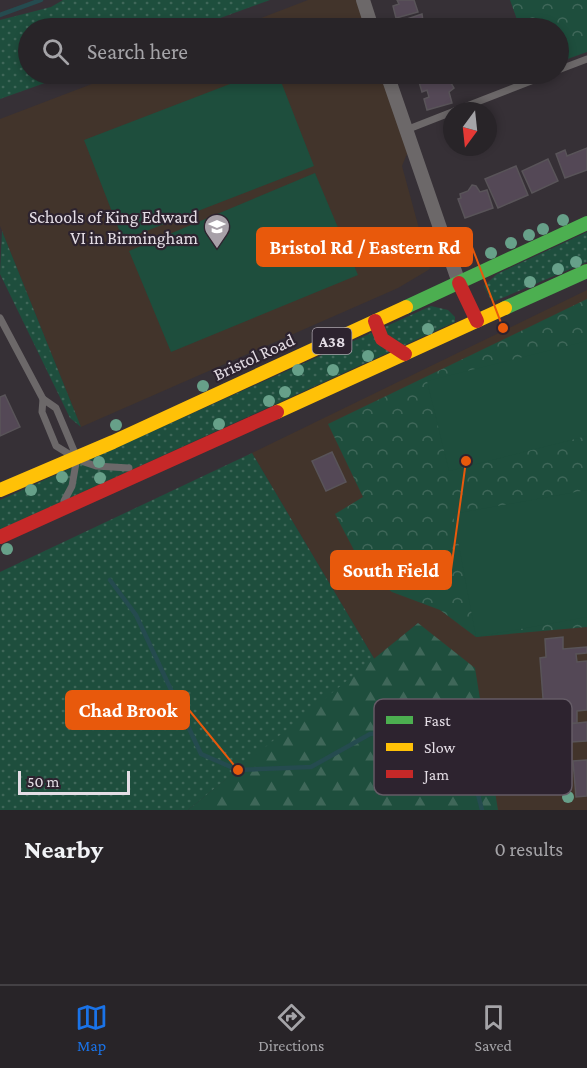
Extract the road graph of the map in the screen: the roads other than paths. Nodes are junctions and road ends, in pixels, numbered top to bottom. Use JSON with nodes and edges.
{"nodes":[{"id":1,"x":363,"y":0,"type":"edge"},
{"id":2,"x":369,"y":18,"type":"edge"},
{"id":3,"x":587,"y":59,"type":"edge"},
{"id":4,"x":569,"y":66,"type":"edge"},
{"id":5,"x":390,"y":84,"type":"edge"},
{"id":6,"x":523,"y":84,"type":"edge"},
{"id":7,"x":476,"y":102,"type":"edge"},
{"id":8,"x":443,"y":115,"type":"edge"},
{"id":9,"x":406,"y":130,"type":"junction"},
{"id":10,"x":587,"y":223,"type":"edge"},
{"id":11,"x":587,"y":271,"type":"edge"},
{"id":12,"x":459,"y":283,"type":"junction"},
{"id":13,"x":0,"y":318,"type":"edge"},
{"id":14,"x":375,"y":321,"type":"junction"},
{"id":15,"x":477,"y":321,"type":"junction"},
{"id":16,"x":405,"y":354,"type":"junction"},
{"id":17,"x":43,"y":399,"type":"junction"},
{"id":18,"x":77,"y":458,"type":"junction"},
{"id":19,"x":167,"y":462,"type":"junction"},
{"id":20,"x":0,"y":490,"type":"edge"},
{"id":21,"x":58,"y":510,"type":"junction"},
{"id":22,"x":0,"y":537,"type":"edge"}],
"edges":[{"from":1,"to":2,"type":"street"},
{"from":3,"to":4,"type":"lane"},
{"from":5,"to":9,"type":"street"},
{"from":6,"to":7,"type":"lane"},
{"from":8,"to":9,"type":"lane"},
{"from":9,"to":12,"type":"street"},
{"from":10,"to":12,"type":"highway","name":"Bristol Road","number":"A38"},
{"from":11,"to":15,"type":"highway","number":"A38"},
{"from":12,"to":14,"type":"highway","name":"Bristol Road","number":"A38"},
{"from":12,"to":15,"type":"highway"},
{"from":13,"to":17,"type":"lane"},
{"from":14,"to":16,"type":"highway"},
{"from":14,"to":18,"type":"highway","name":"Bristol Road","number":"A38"},
{"from":15,"to":16,"type":"highway","number":"A38"},
{"from":16,"to":19,"type":"highway","number":"A38"},
{"from":17,"to":18,"type":"lane"},
{"from":17,"to":18,"type":"lane"},
{"from":18,"to":19,"type":"lane"},
{"from":18,"to":20,"type":"highway","name":"Bristol Road","number":"A38"},
{"from":18,"to":21,"type":"lane"},
{"from":19,"to":21,"type":"highway","number":"A38"},
{"from":21,"to":22,"type":"highway","number":"A38"}]}
